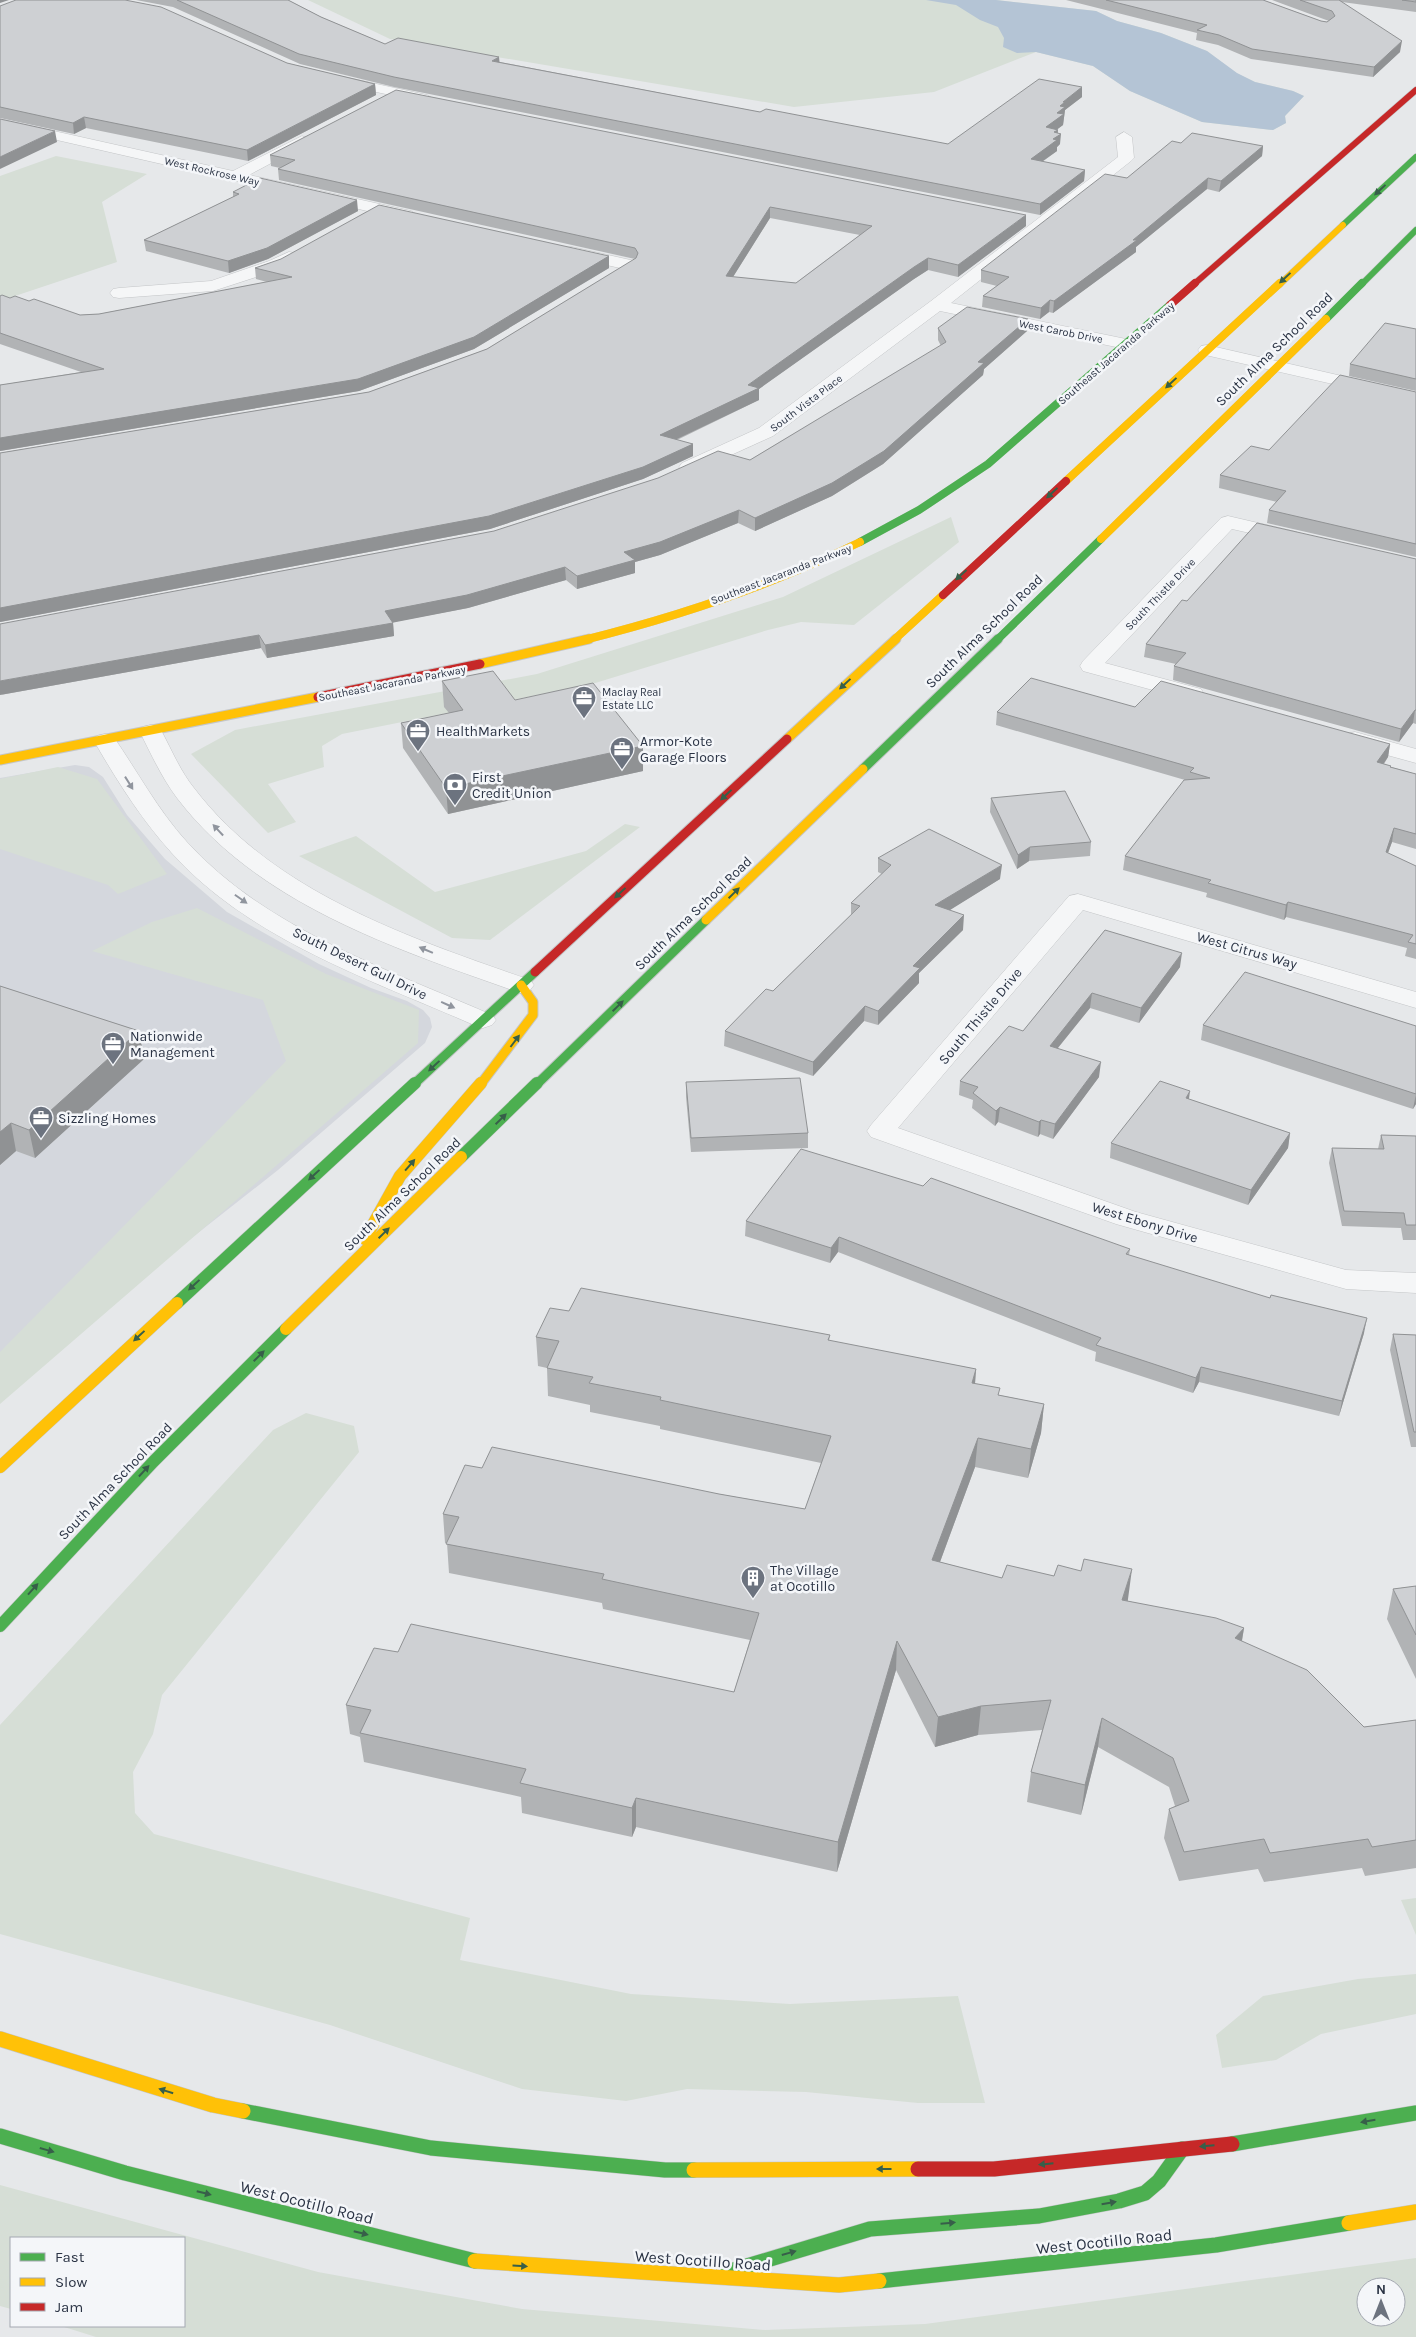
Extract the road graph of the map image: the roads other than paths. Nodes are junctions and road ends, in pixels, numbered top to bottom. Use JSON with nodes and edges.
{"nodes":[{"id":1,"x":321,"y":75,"type":"edge"},
{"id":2,"x":1416,"y":90,"type":"edge"},
{"id":3,"x":394,"y":93,"type":"junction"},
{"id":4,"x":442,"y":102,"type":"edge"},
{"id":5,"x":374,"y":103,"type":"edge"},
{"id":6,"x":0,"y":124,"type":"edge"},
{"id":7,"x":314,"y":135,"type":"edge"},
{"id":8,"x":1124,"y":137,"type":"dead end"},
{"id":9,"x":1416,"y":157,"type":"edge"},
{"id":10,"x":235,"y":176,"type":"junction"},
{"id":11,"x":378,"y":208,"type":"junction"},
{"id":12,"x":423,"y":218,"type":"edge"},
{"id":13,"x":354,"y":220,"type":"edge"},
{"id":14,"x":1416,"y":230,"type":"edge"},
{"id":15,"x":307,"y":247,"type":"edge"},
{"id":16,"x":554,"y":248,"type":"edge"},
{"id":17,"x":605,"y":280,"type":"edge"},
{"id":18,"x":119,"y":293,"type":"dead end"},
{"id":19,"x":937,"y":306,"type":"junction"},
{"id":20,"x":1126,"y":344,"type":"junction"},
{"id":21,"x":1207,"y":350,"type":"junction"},
{"id":22,"x":1279,"y":366,"type":"junction"},
{"id":23,"x":1416,"y":398,"type":"edge"},
{"id":24,"x":669,"y":476,"type":"edge"},
{"id":25,"x":1312,"y":541,"type":"edge"},
{"id":26,"x":1215,"y":700,"type":"edge"},
{"id":27,"x":151,"y":732,"type":"junction"},
{"id":28,"x":1340,"y":734,"type":"edge"},
{"id":29,"x":105,"y":741,"type":"junction"},
{"id":30,"x":1416,"y":756,"type":"edge"},
{"id":31,"x":0,"y":760,"type":"edge"},
{"id":32,"x":1078,"y":901,"type":"joint"},
{"id":33,"x":521,"y":985,"type":"junction"},
{"id":34,"x":1416,"y":1000,"type":"edge"},
{"id":35,"x":483,"y":1020,"type":"junction"},
{"id":36,"x":881,"y":1131,"type":"joint"},
{"id":37,"x":349,"y":1266,"type":"junction"},
{"id":38,"x":1416,"y":1283,"type":"edge"},
{"id":39,"x":0,"y":1467,"type":"edge"},
{"id":40,"x":0,"y":1626,"type":"edge"},
{"id":41,"x":0,"y":2039,"type":"edge"},
{"id":42,"x":1416,"y":2113,"type":"edge"},
{"id":43,"x":0,"y":2136,"type":"edge"},
{"id":44,"x":1182,"y":2149,"type":"junction"},
{"id":45,"x":1416,"y":2212,"type":"edge"},
{"id":46,"x":709,"y":2277,"type":"junction"}],
"edges":[{"from":1,"to":3,"type":"street"},
{"from":2,"to":20,"type":"main road","name":"Southeast Jacaranda Parkway"},
{"from":3,"to":4,"type":"street"},
{"from":3,"to":5,"type":"street"},
{"from":6,"to":10,"type":"street","name":"West Rockrose Way"},
{"from":7,"to":10,"type":"street"},
{"from":8,"to":19,"type":"street","name":"South Vista Place"},
{"from":9,"to":21,"type":"main road","one_way":true},
{"from":10,"to":11,"type":"street","name":"West Rockrose Way"},
{"from":11,"to":12,"type":"street","name":"West Rockrose Way"},
{"from":11,"to":13,"type":"street"},
{"from":14,"to":22,"type":"main road","name":"South Alma School Road"},
{"from":15,"to":18,"type":"street"},
{"from":16,"to":17,"type":"street"},
{"from":19,"to":20,"type":"street","name":"West Carob Drive"},
{"from":19,"to":24,"type":"street","name":"South Vista Place"},
{"from":20,"to":27,"type":"main road","name":"Southeast Jacaranda Parkway"},
{"from":21,"to":22,"type":"street"},
{"from":21,"to":33,"type":"main road","one_way":true},
{"from":22,"to":23,"type":"street"},
{"from":37,"to":22,"type":"main road","name":"South Alma School Road","one_way":true},
{"from":25,"to":26,"type":"street","name":"South Thistle Drive"},
{"from":27,"to":29,"type":"main road","name":"Southeast Jacaranda Parkway"},
{"from":33,"to":27,"type":"street","one_way":true},
{"from":28,"to":30,"type":"street"},
{"from":29,"to":31,"type":"main road","name":"Southeast Jacaranda Parkway"},
{"from":29,"to":35,"type":"street","name":"South Desert Gull Drive","one_way":true},
{"from":32,"to":34,"type":"street","name":"West Citrus Way"},
{"from":32,"to":36,"type":"street","name":"South Thistle Drive"},
{"from":33,"to":35,"type":"main road"},
{"from":37,"to":33,"type":"main road","one_way":true},
{"from":35,"to":39,"type":"main road","one_way":true},
{"from":36,"to":38,"type":"street","name":"West Ebony Drive"},
{"from":40,"to":37,"type":"main road","name":"South Alma School Road","one_way":true},
{"from":44,"to":41,"type":"main road","one_way":true},
{"from":42,"to":44,"type":"main road","one_way":true},
{"from":43,"to":46,"type":"main road","name":"West Ocotillo Road","one_way":true},
{"from":46,"to":44,"type":"main road","one_way":true},
{"from":45,"to":46,"type":"main road","name":"West Ocotillo Road"}]}
